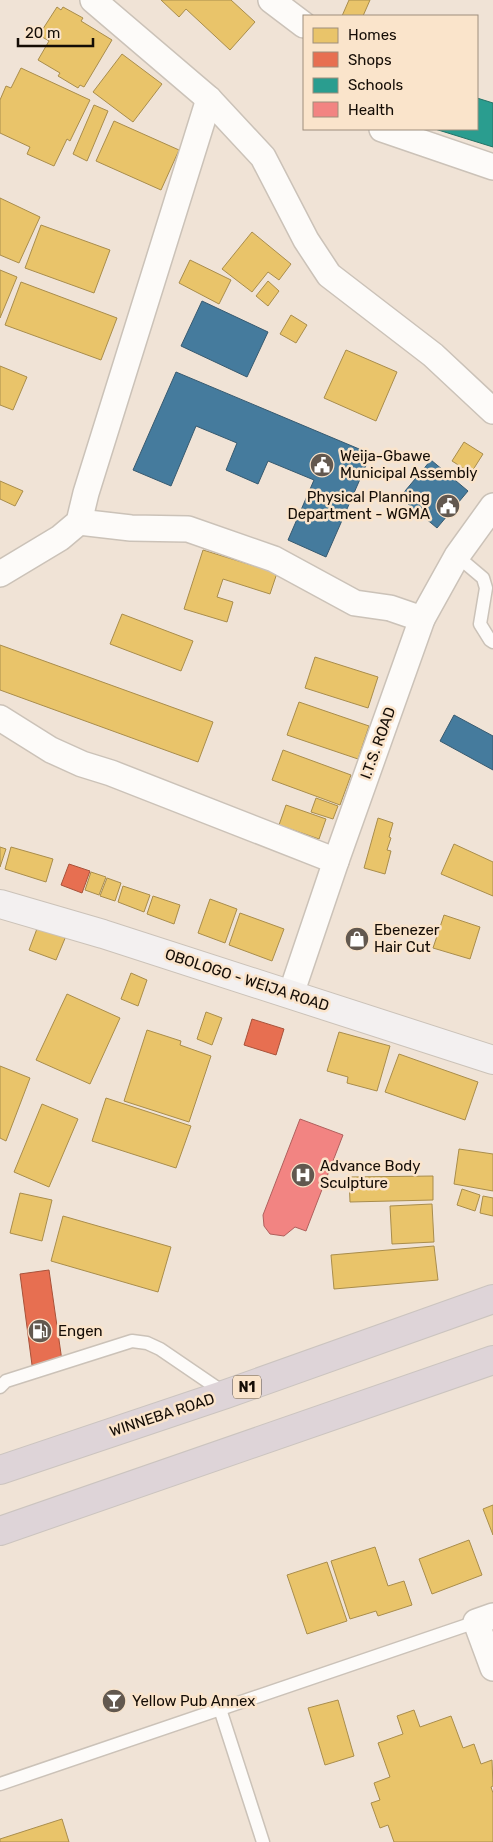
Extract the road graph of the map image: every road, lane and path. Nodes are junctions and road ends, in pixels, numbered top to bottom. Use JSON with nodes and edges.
{"nodes":[{"id":1,"x":93,"y":0,"type":"edge"},
{"id":2,"x":271,"y":0,"type":"edge"},
{"id":3,"x":303,"y":24,"type":"edge"},
{"id":4,"x":209,"y":100,"type":"junction"},
{"id":5,"x":385,"y":130,"type":"edge"},
{"id":6,"x":493,"y":167,"type":"edge"},
{"id":7,"x":493,"y":411,"type":"edge"},
{"id":8,"x":493,"y":506,"type":"edge"},
{"id":9,"x":79,"y":522,"type":"junction"},
{"id":10,"x":457,"y":556,"type":"junction"},
{"id":11,"x":0,"y":574,"type":"edge"},
{"id":12,"x":422,"y":619,"type":"junction"},
{"id":13,"x":493,"y":642,"type":"edge"},
{"id":14,"x":0,"y":718,"type":"edge"},
{"id":15,"x":336,"y":861,"type":"junction"},
{"id":16,"x":0,"y":904,"type":"edge"},
{"id":17,"x":292,"y":994,"type":"junction"},
{"id":18,"x":493,"y":1060,"type":"edge"},
{"id":19,"x":493,"y":1299,"type":"edge"},
{"id":20,"x":493,"y":1360,"type":"edge"},
{"id":21,"x":0,"y":1387,"type":"edge"},
{"id":22,"x":226,"y":1394,"type":"junction"},
{"id":23,"x":0,"y":1470,"type":"edge"},
{"id":24,"x":0,"y":1531,"type":"edge"},
{"id":25,"x":485,"y":1619,"type":"edge"},
{"id":26,"x":493,"y":1668,"type":"edge"},
{"id":27,"x":220,"y":1709,"type":"junction"},
{"id":28,"x":0,"y":1784,"type":"edge"},
{"id":29,"x":263,"y":1842,"type":"edge"}],
"edges":[{"from":1,"to":4,"type":"street"},
{"from":2,"to":3,"type":"street"},
{"from":4,"to":7,"type":"street"},
{"from":4,"to":9,"type":"street"},
{"from":5,"to":6,"type":"street"},
{"from":8,"to":10,"type":"street","name":"I.T.S. ROAD"},
{"from":9,"to":11,"type":"street"},
{"from":9,"to":12,"type":"street"},
{"from":10,"to":12,"type":"street","name":"I.T.S. ROAD"},
{"from":10,"to":13,"type":"lane"},
{"from":12,"to":15,"type":"street","name":"I.T.S. ROAD"},
{"from":14,"to":15,"type":"street"},
{"from":15,"to":17,"type":"street","name":"I.T.S. ROAD"},
{"from":16,"to":17,"type":"street","name":"OBOLOGO - WEIJA ROAD"},
{"from":17,"to":18,"type":"street","name":"OBOLOGO - WEIJA ROAD"},
{"from":19,"to":22,"type":"highway","name":"WINNEBA ROAD","number":"N1"},
{"from":20,"to":24,"type":"highway"},
{"from":21,"to":22,"type":"lane"},
{"from":22,"to":23,"type":"highway","name":"WINNEBA ROAD","number":"N1"},
{"from":25,"to":26,"type":"street"},
{"from":25,"to":27,"type":"lane"},
{"from":27,"to":28,"type":"lane"},
{"from":27,"to":29,"type":"lane"}]}
